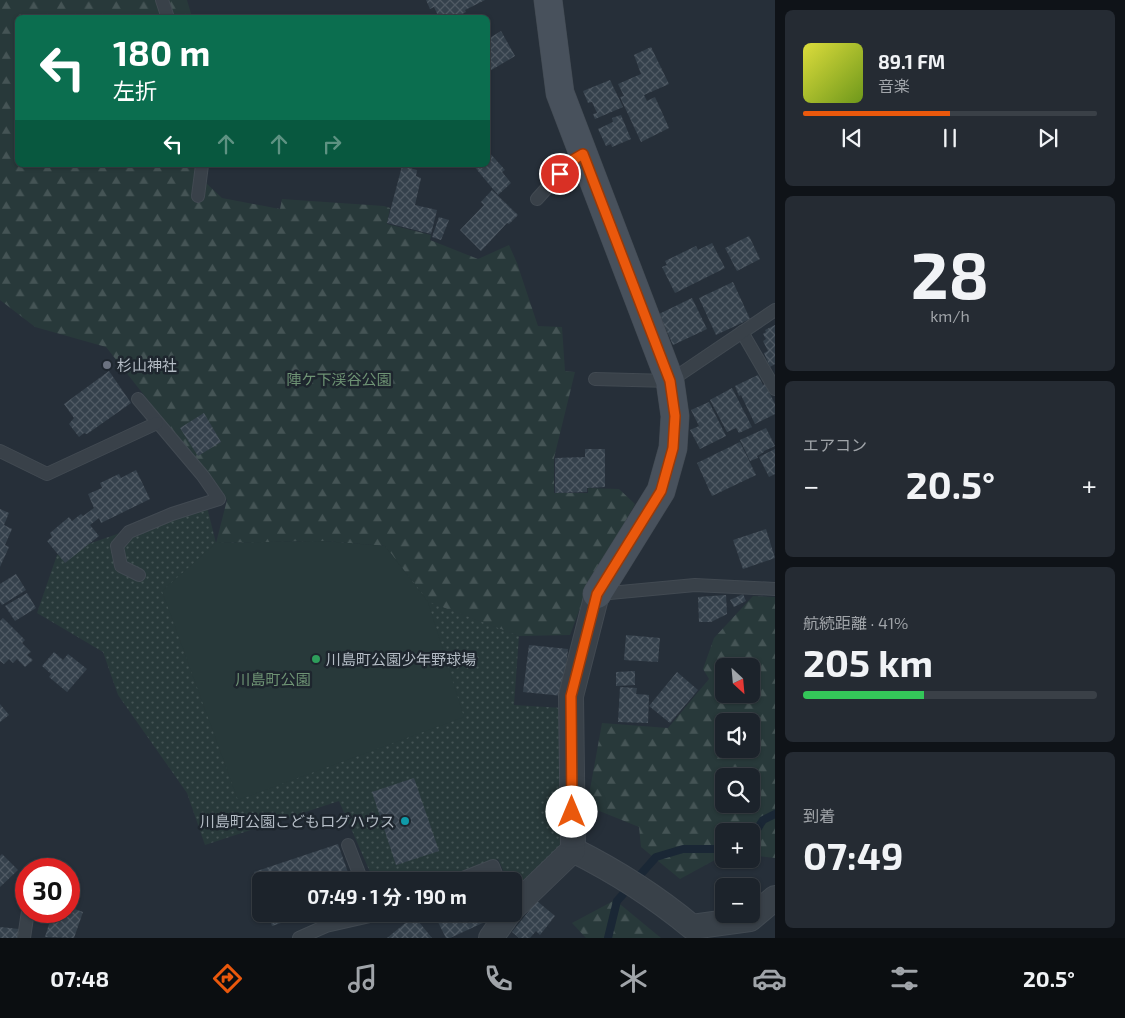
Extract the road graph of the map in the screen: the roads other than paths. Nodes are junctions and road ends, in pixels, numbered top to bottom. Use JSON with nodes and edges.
{"nodes":[{"id":1,"x":162,"y":0,"type":"edge"},
{"id":2,"x":548,"y":0,"type":"edge"},
{"id":3,"x":167,"y":15,"type":"edge"},
{"id":4,"x":583,"y":154,"type":"junction"},
{"id":5,"x":202,"y":167,"type":"edge"},
{"id":6,"x":198,"y":196,"type":"dead end"},
{"id":7,"x":537,"y":199,"type":"dead end"},
{"id":8,"x":775,"y":310,"type":"edge"},
{"id":9,"x":742,"y":332,"type":"junction"},
{"id":10,"x":595,"y":379,"type":"dead end"},
{"id":11,"x":670,"y":381,"type":"junction"},
{"id":12,"x":775,"y":390,"type":"edge"},
{"id":13,"x":138,"y":399,"type":"dead end"},
{"id":14,"x":157,"y":423,"type":"junction"},
{"id":15,"x":0,"y":451,"type":"edge"},
{"id":16,"x":139,"y":575,"type":"dead end"},
{"id":17,"x":775,"y":589,"type":"edge"},
{"id":18,"x":597,"y":594,"type":"junction"},
{"id":19,"x":348,"y":845,"type":"dead end"},
{"id":20,"x":572,"y":850,"type":"junction"},
{"id":21,"x":358,"y":872,"type":"edge"},
{"id":22,"x":477,"y":872,"type":"edge"},
{"id":23,"x":495,"y":872,"type":"edge"},
{"id":24,"x":775,"y":898,"type":"edge"},
{"id":25,"x":522,"y":899,"type":"edge"},
{"id":26,"x":342,"y":922,"type":"edge"},
{"id":27,"x":502,"y":922,"type":"edge"},
{"id":28,"x":26,"y":923,"type":"edge"},
{"id":29,"x":24,"y":938,"type":"edge"},
{"id":30,"x":299,"y":938,"type":"edge"},
{"id":31,"x":491,"y":938,"type":"edge"}],
"edges":[{"from":1,"to":3,"type":"lane"},
{"from":2,"to":4,"type":"street"},
{"from":4,"to":7,"type":"lane"},
{"from":4,"to":11,"type":"street"},
{"from":5,"to":6,"type":"lane"},
{"from":8,"to":9,"type":"lane"},
{"from":9,"to":11,"type":"lane"},
{"from":9,"to":12,"type":"lane"},
{"from":10,"to":11,"type":"lane"},
{"from":11,"to":18,"type":"street"},
{"from":13,"to":14,"type":"lane"},
{"from":14,"to":15,"type":"lane"},
{"from":14,"to":16,"type":"lane"},
{"from":17,"to":18,"type":"lane"},
{"from":18,"to":20,"type":"street"},
{"from":19,"to":21,"type":"lane"},
{"from":20,"to":24,"type":"street"},
{"from":20,"to":25,"type":"street"},
{"from":22,"to":23,"type":"lane"},
{"from":26,"to":30,"type":"lane"},
{"from":27,"to":31,"type":"street"},
{"from":28,"to":29,"type":"lane"}]}
